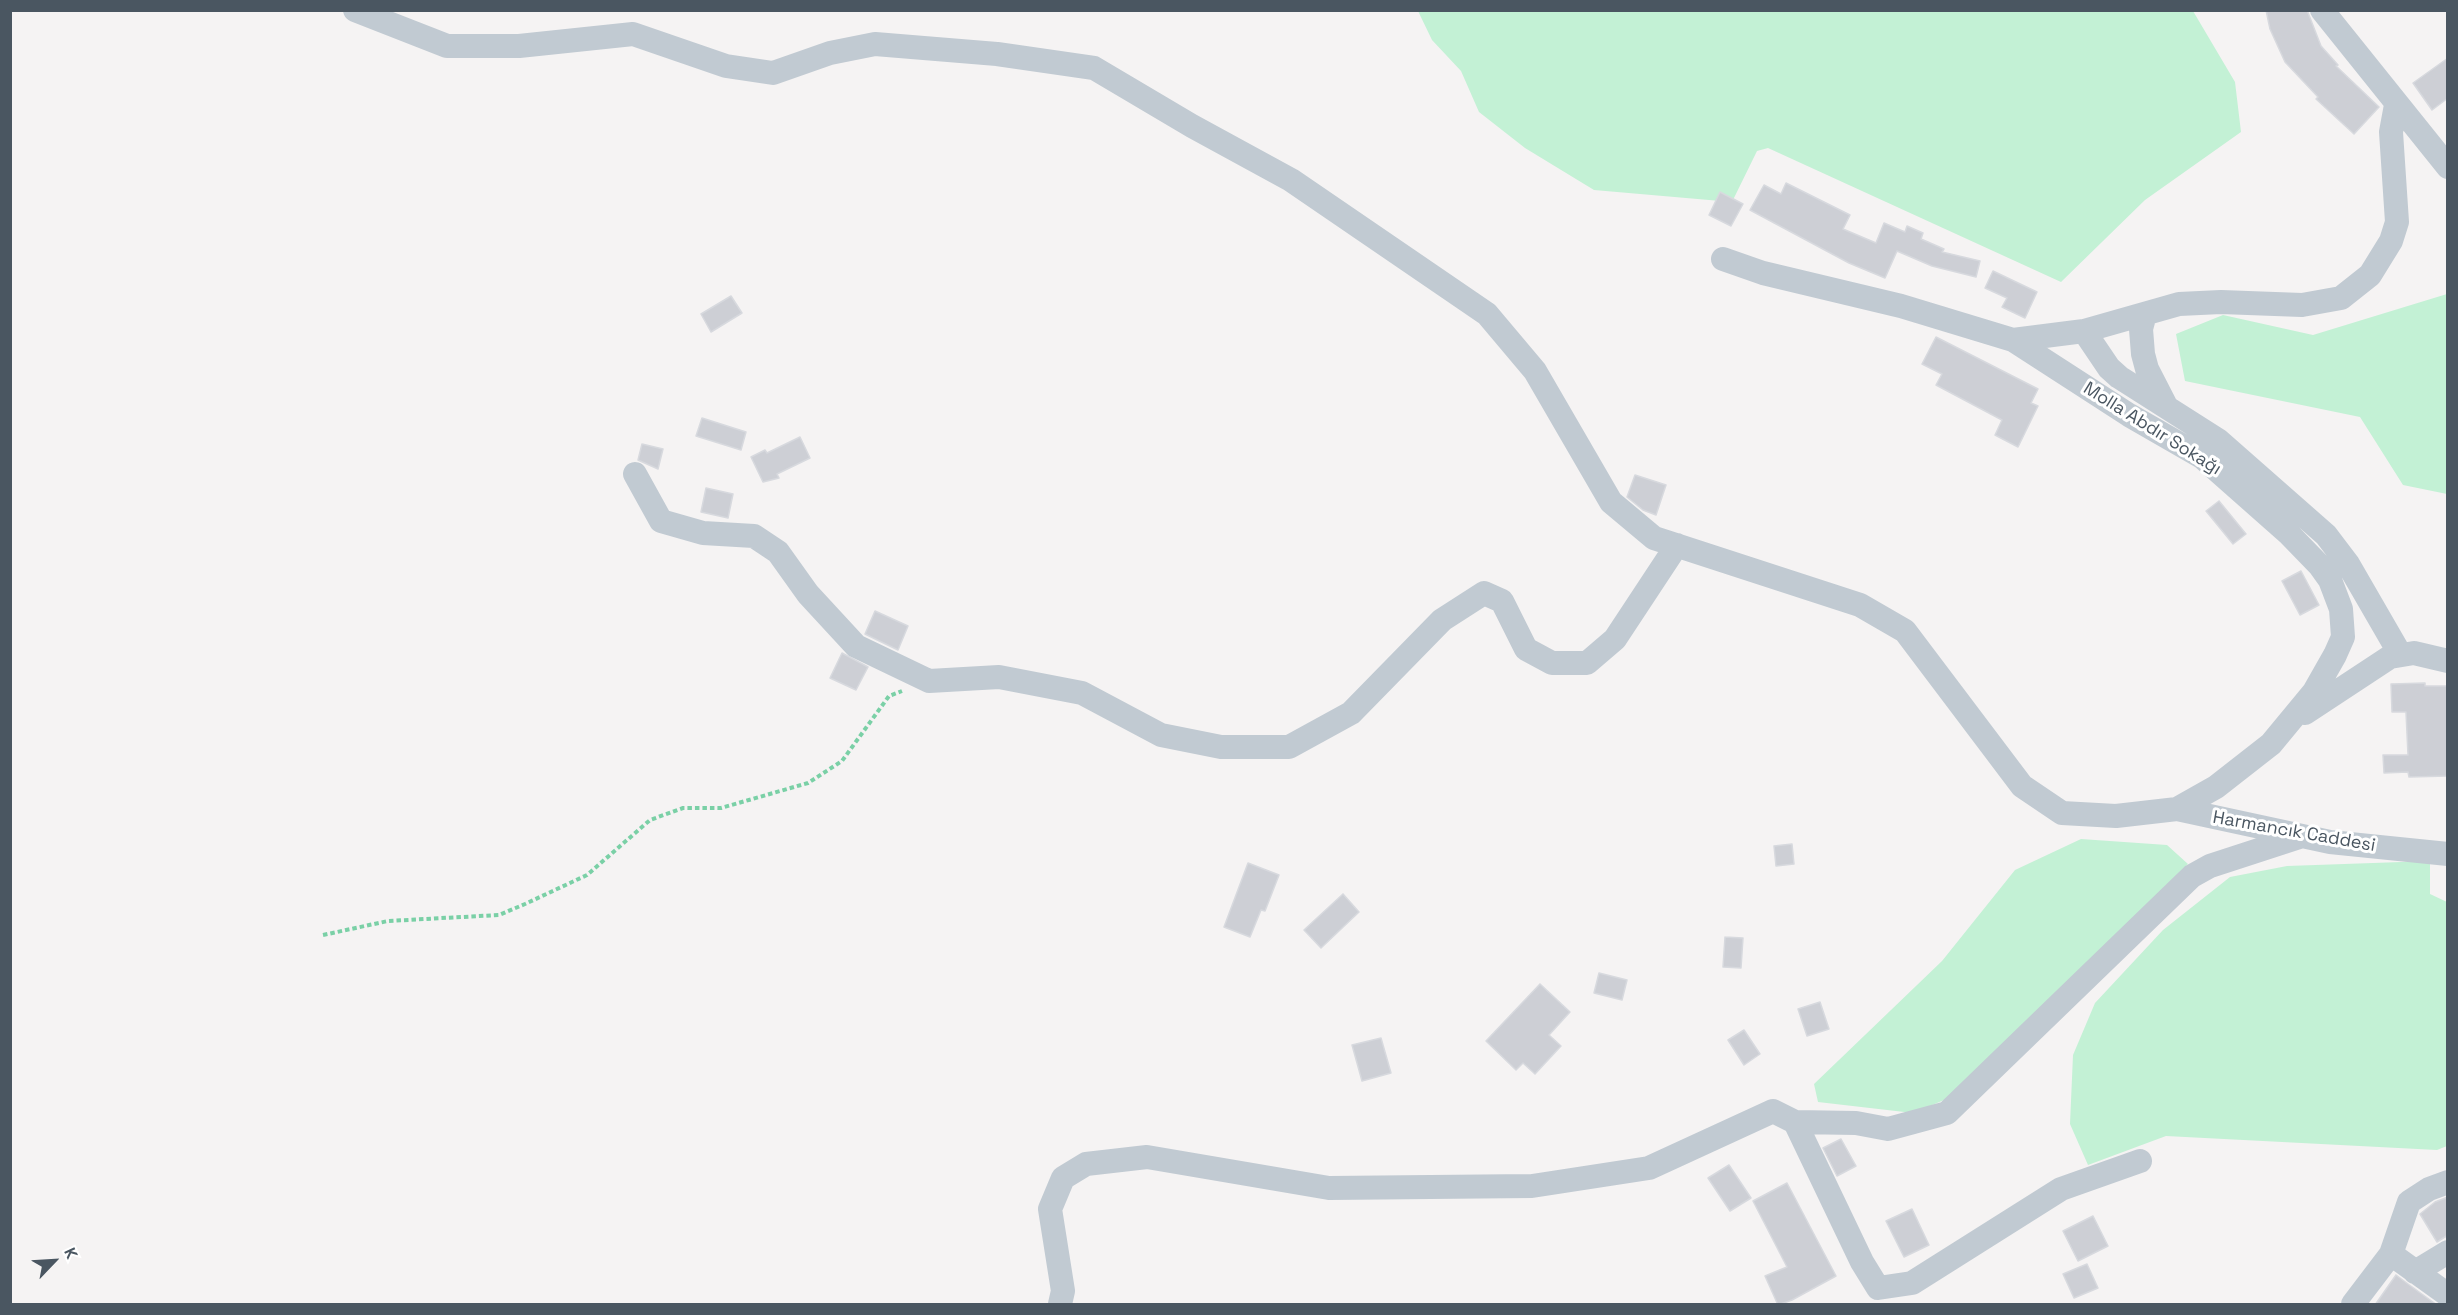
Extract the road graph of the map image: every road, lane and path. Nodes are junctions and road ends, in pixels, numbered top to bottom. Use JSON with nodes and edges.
{"nodes":[{"id":1,"x":355,"y":10,"type":"edge"},
{"id":2,"x":2322,"y":10,"type":"edge"},
{"id":3,"x":2396,"y":105,"type":"junction"},
{"id":4,"x":2448,"y":167,"type":"edge"},
{"id":5,"x":1723,"y":259,"type":"dead end"},
{"id":6,"x":2145,"y":314,"type":"junction"},
{"id":7,"x":2084,"y":331,"type":"junction"},
{"id":8,"x":2013,"y":340,"type":"junction"},
{"id":9,"x":2166,"y":406,"type":"junction"},
{"id":10,"x":635,"y":474,"type":"dead end"},
{"id":11,"x":1677,"y":545,"type":"junction"},
{"id":12,"x":2400,"y":654,"type":"junction"},
{"id":13,"x":2448,"y":661,"type":"edge"},
{"id":14,"x":928,"y":681,"type":"junction"},
{"id":15,"x":2290,"y":723,"type":"junction"},
{"id":16,"x":2177,"y":809,"type":"junction"},
{"id":17,"x":2302,"y":837,"type":"junction"},
{"id":18,"x":2448,"y":854,"type":"edge"},
{"id":19,"x":323,"y":935,"type":"dead end"},
{"id":20,"x":1795,"y":1122,"type":"junction"},
{"id":21,"x":2140,"y":1161,"type":"dead end"},
{"id":22,"x":2448,"y":1182,"type":"edge"},
{"id":23,"x":2448,"y":1252,"type":"edge"},
{"id":24,"x":2391,"y":1254,"type":"junction"},
{"id":25,"x":2415,"y":1272,"type":"junction"},
{"id":26,"x":2448,"y":1295,"type":"edge"},
{"id":27,"x":1060,"y":1305,"type":"edge"},
{"id":28,"x":2353,"y":1305,"type":"edge"}],
"edges":[{"from":1,"to":11,"type":"street"},
{"from":2,"to":3,"type":"street"},
{"from":3,"to":4,"type":"street"},
{"from":3,"to":6,"type":"street"},
{"from":5,"to":8,"type":"street","name":"Molla Abdır Sokağı"},
{"from":6,"to":7,"type":"street"},
{"from":6,"to":9,"type":"street"},
{"from":7,"to":8,"type":"street"},
{"from":7,"to":9,"type":"street"},
{"from":8,"to":15,"type":"street","name":"Molla Abdır Sokağı"},
{"from":9,"to":12,"type":"street"},
{"from":10,"to":14,"type":"street"},
{"from":11,"to":14,"type":"street"},
{"from":11,"to":16,"type":"street"},
{"from":12,"to":13,"type":"street"},
{"from":12,"to":15,"type":"street"},
{"from":14,"to":19,"type":"path"},
{"from":15,"to":16,"type":"street","name":"Molla Abdır Sokağı"},
{"from":16,"to":17,"type":"street","name":"Harmancık Caddesi"},
{"from":17,"to":18,"type":"street","name":"Harmancık Caddesi"},
{"from":17,"to":20,"type":"street"},
{"from":20,"to":21,"type":"street"},
{"from":20,"to":27,"type":"street"},
{"from":22,"to":24,"type":"street"},
{"from":23,"to":25,"type":"street"},
{"from":24,"to":25,"type":"street"},
{"from":24,"to":28,"type":"street"},
{"from":25,"to":26,"type":"street"}]}
